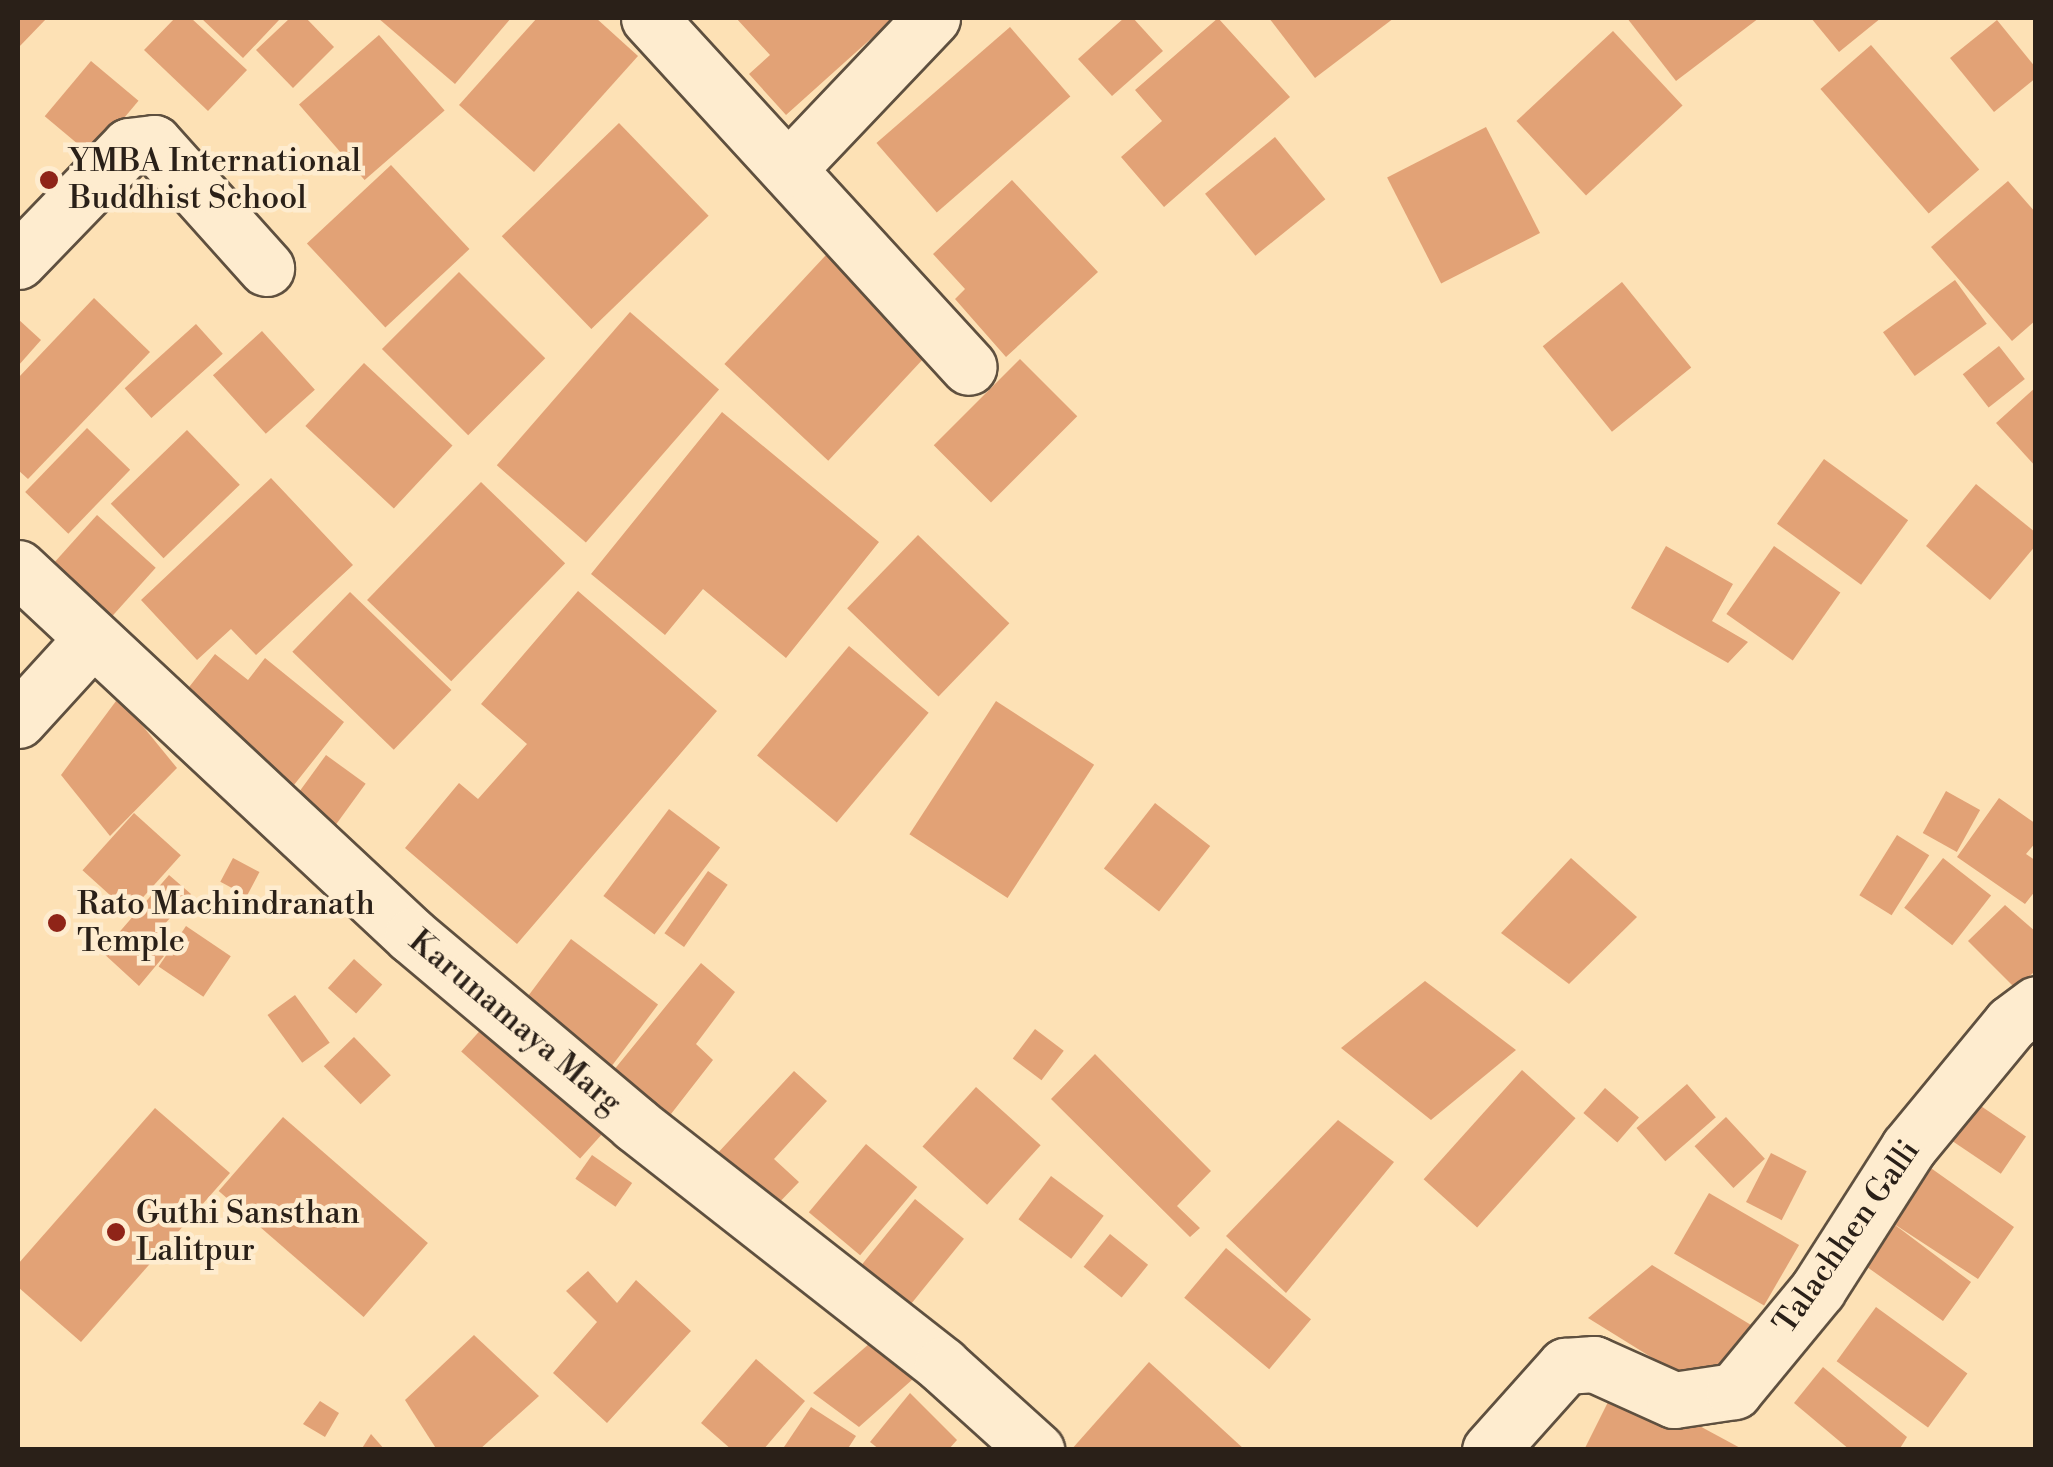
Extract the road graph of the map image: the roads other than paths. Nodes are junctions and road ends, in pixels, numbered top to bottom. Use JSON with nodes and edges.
{"nodes":[{"id":1,"x":649,"y":18,"type":"edge"},
{"id":2,"x":932,"y":18,"type":"edge"},
{"id":3,"x":788,"y":169,"type":"junction"},
{"id":4,"x":18,"y":261,"type":"edge"},
{"id":5,"x":266,"y":268,"type":"dead end"},
{"id":6,"x":969,"y":367,"type":"dead end"},
{"id":7,"x":18,"y":568,"type":"edge"},
{"id":8,"x":91,"y":640,"type":"junction"},
{"id":9,"x":18,"y":720,"type":"edge"},
{"id":10,"x":2036,"y":1004,"type":"edge"},
{"id":11,"x":1036,"y":1450,"type":"edge"},
{"id":12,"x":1490,"y":1450,"type":"edge"}],
"edges":[{"from":1,"to":3,"type":"street"},
{"from":2,"to":3,"type":"street"},
{"from":3,"to":6,"type":"street"},
{"from":4,"to":5,"type":"street"},
{"from":7,"to":8,"type":"street","name":"Karunamaya Marg"},
{"from":8,"to":9,"type":"street"},
{"from":8,"to":11,"type":"street","name":"Karunamaya Marg"},
{"from":10,"to":12,"type":"street","name":"Talachhen Galli"}]}
